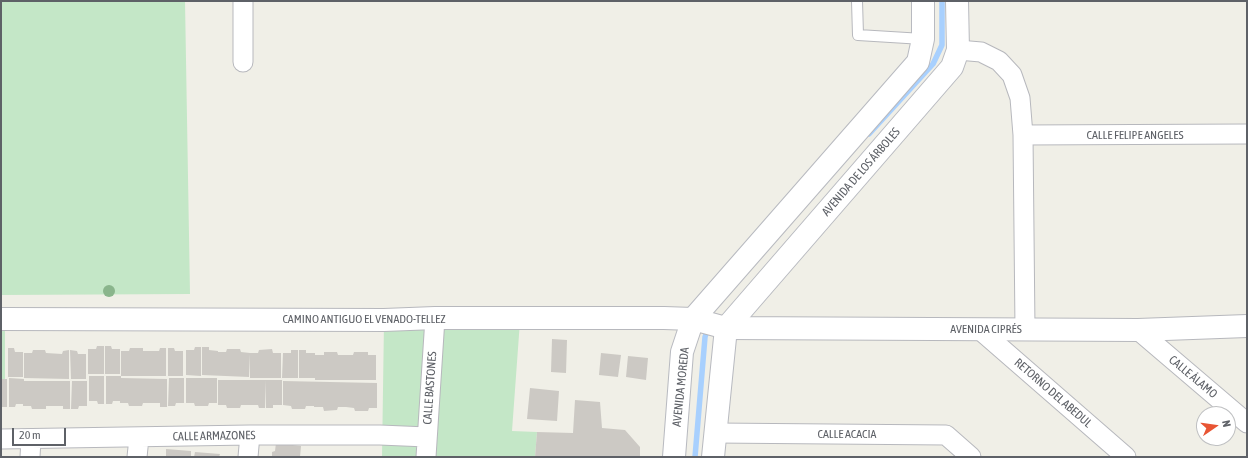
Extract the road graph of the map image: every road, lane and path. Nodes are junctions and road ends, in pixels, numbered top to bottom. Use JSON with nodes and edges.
{"nodes":[{"id":1,"x":243,"y":1,"type":"edge"},
{"id":2,"x":857,"y":1,"type":"edge"},
{"id":3,"x":923,"y":1,"type":"edge"},
{"id":4,"x":957,"y":1,"type":"edge"},
{"id":5,"x":923,"y":40,"type":"junction"},
{"id":6,"x":958,"y":50,"type":"junction"},
{"id":7,"x":244,"y":62,"type":"dead end"},
{"id":8,"x":1247,"y":134,"type":"edge"},
{"id":9,"x":1024,"y":135,"type":"junction"},
{"id":10,"x":435,"y":318,"type":"junction"},
{"id":11,"x":1,"y":319,"type":"edge"},
{"id":12,"x":693,"y":319,"type":"junction"},
{"id":13,"x":1247,"y":326,"type":"edge"},
{"id":14,"x":726,"y":328,"type":"junction"},
{"id":15,"x":979,"y":329,"type":"junction"},
{"id":16,"x":1025,"y":329,"type":"junction"},
{"id":17,"x":1138,"y":330,"type":"junction"},
{"id":18,"x":1247,"y":423,"type":"edge"},
{"id":19,"x":715,"y":433,"type":"junction"},
{"id":20,"x":250,"y":435,"type":"junction"},
{"id":21,"x":427,"y":437,"type":"junction"},
{"id":22,"x":139,"y":438,"type":"junction"},
{"id":23,"x":1,"y":439,"type":"edge"},
{"id":24,"x":31,"y":448,"type":"edge"},
{"id":25,"x":138,"y":457,"type":"edge"},
{"id":26,"x":248,"y":457,"type":"edge"},
{"id":27,"x":426,"y":457,"type":"edge"},
{"id":28,"x":674,"y":457,"type":"edge"},
{"id":29,"x":713,"y":457,"type":"edge"},
{"id":30,"x":971,"y":457,"type":"edge"},
{"id":31,"x":1126,"y":457,"type":"edge"}],
"edges":[{"from":1,"to":7,"type":"street"},
{"from":2,"to":5,"type":"lane"},
{"from":3,"to":5,"type":"street"},
{"from":4,"to":6,"type":"street","name":"AVENIDA DE LOS ÁRBOLES"},
{"from":5,"to":12,"type":"street"},
{"from":6,"to":9,"type":"street"},
{"from":6,"to":14,"type":"street","name":"AVENIDA DE LOS ÁRBOLES"},
{"from":8,"to":9,"type":"street","name":"CALLE FELIPE ANGELES"},
{"from":9,"to":16,"type":"street"},
{"from":10,"to":11,"type":"street","name":"CAMINO ANTIGUO EL VENADO-TELLEZ"},
{"from":10,"to":12,"type":"street","name":"CAMINO ANTIGUO EL VENADO-TELLEZ"},
{"from":10,"to":21,"type":"street","name":"CALLE BASTONES"},
{"from":12,"to":14,"type":"street","name":"CAMINO ANTIGUO EL VENADO-TELLEZ"},
{"from":12,"to":28,"type":"street","name":"AVENIDA MOREDA"},
{"from":13,"to":17,"type":"street","name":"AVENIDA CIPRÉS"},
{"from":14,"to":15,"type":"street","name":"AVENIDA CIPRÉS"},
{"from":14,"to":19,"type":"street"},
{"from":15,"to":16,"type":"street","name":"AVENIDA CIPRÉS"},
{"from":15,"to":31,"type":"street","name":"RETORNO DEL ABEDUL"},
{"from":16,"to":17,"type":"street","name":"AVENIDA CIPRÉS"},
{"from":17,"to":18,"type":"street","name":"CALLE ÁLAMO"},
{"from":19,"to":29,"type":"street"},
{"from":19,"to":30,"type":"street","name":"CALLE ACACIA"},
{"from":20,"to":21,"type":"street","name":"CALLE ARMAZONES"},
{"from":20,"to":22,"type":"street","name":"CALLE ARMAZONES"},
{"from":20,"to":26,"type":"street"},
{"from":21,"to":27,"type":"street","name":"CALLE BASTONES"},
{"from":22,"to":24,"type":"street","name":"CALLE ARMAZONES"},
{"from":22,"to":25,"type":"street"},
{"from":23,"to":24,"type":"street","name":"CALLE ARMAZONES"}]}
